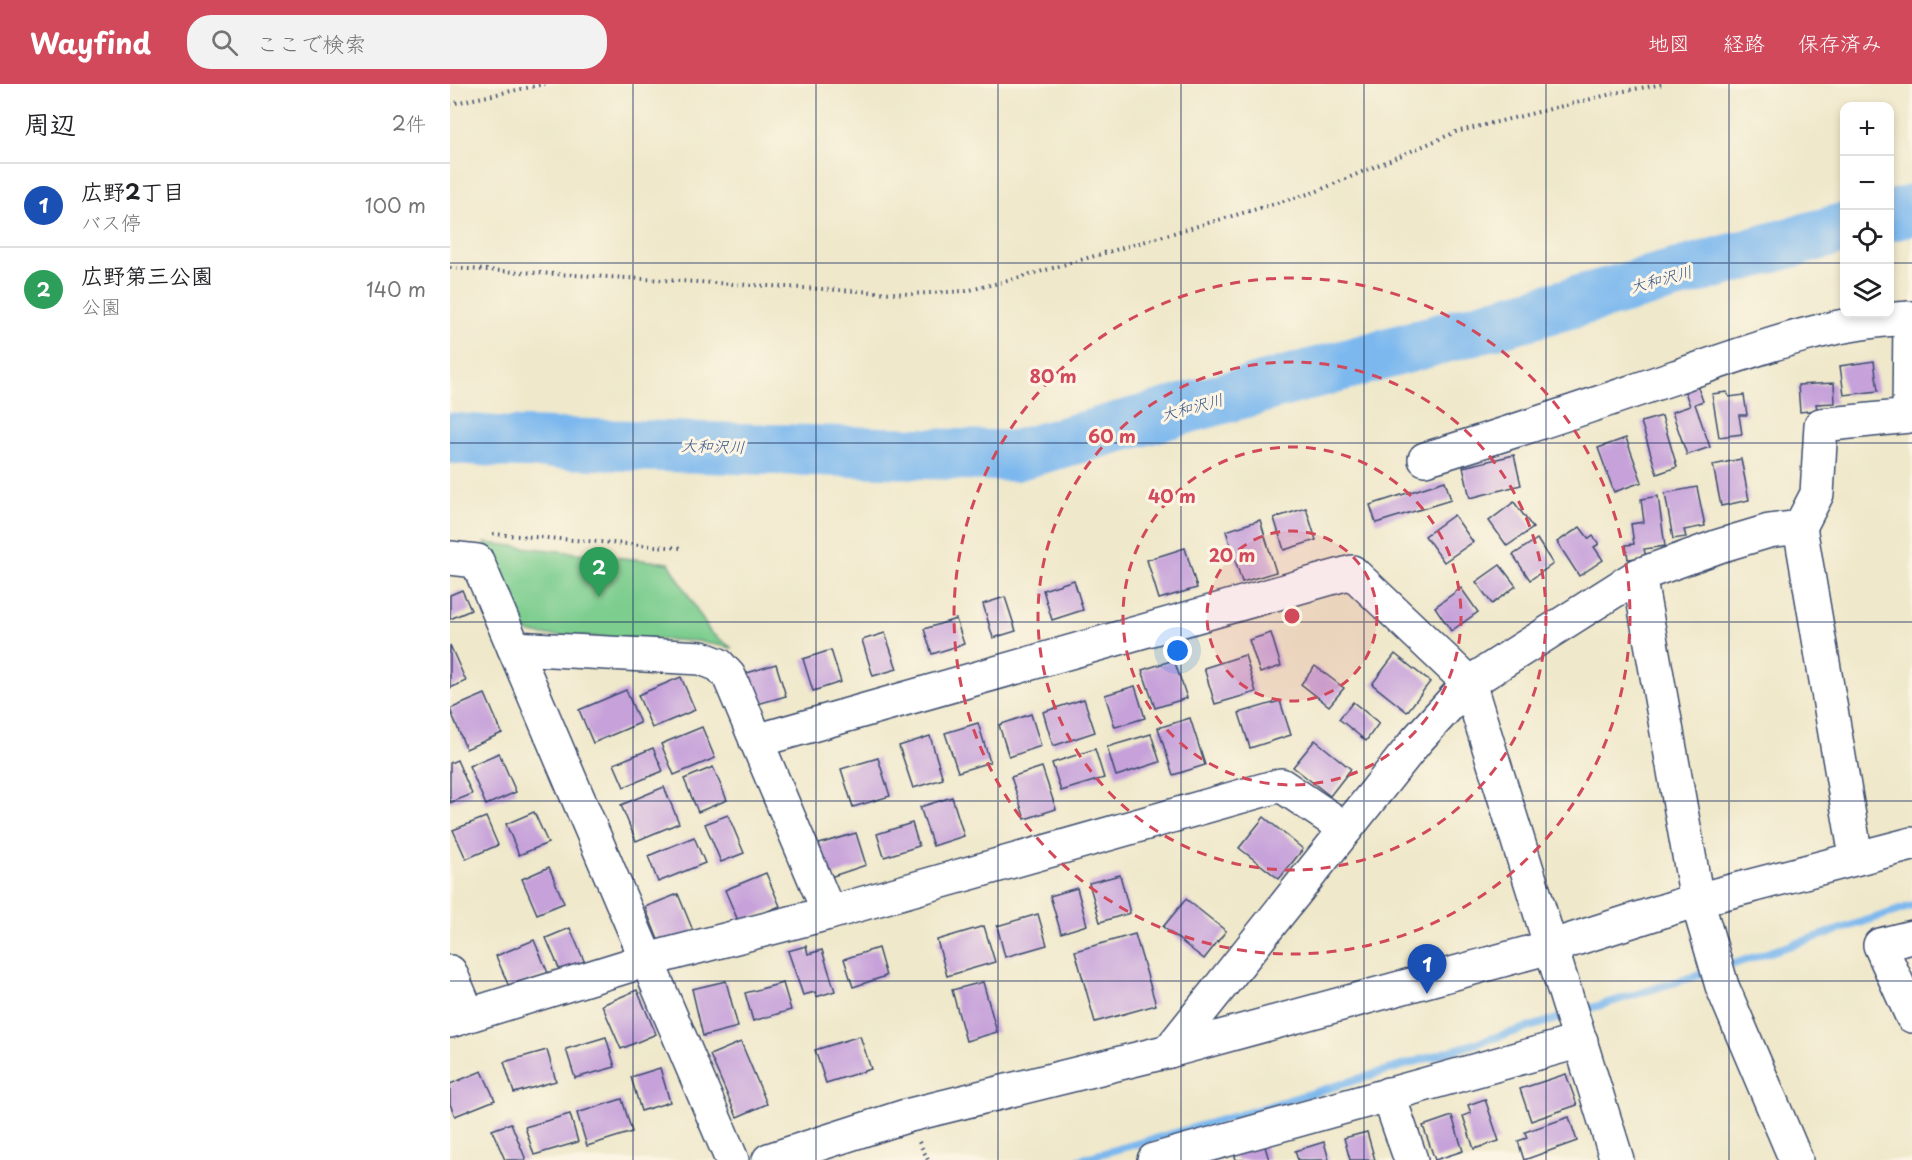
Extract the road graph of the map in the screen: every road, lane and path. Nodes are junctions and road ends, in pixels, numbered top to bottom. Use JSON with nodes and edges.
{"nodes":[{"id":1,"x":545,"y":84,"type":"edge"},
{"id":2,"x":1663,"y":84,"type":"edge"},
{"id":3,"x":450,"y":104,"type":"edge"},
{"id":4,"x":450,"y":268,"type":"edge"},
{"id":5,"x":1911,"y":318,"type":"edge"},
{"id":6,"x":1425,"y":459,"type":"dead end"},
{"id":7,"x":1800,"y":527,"type":"junction"},
{"id":8,"x":485,"y":533,"type":"dead end"},
{"id":9,"x":681,"y":548,"type":"dead end"},
{"id":10,"x":450,"y":558,"type":"edge"},
{"id":11,"x":1640,"y":576,"type":"junction"},
{"id":12,"x":514,"y":648,"type":"junction"},
{"id":13,"x":1469,"y":683,"type":"junction"},
{"id":14,"x":756,"y":741,"type":"junction"},
{"id":15,"x":1346,"y":829,"type":"junction"},
{"id":16,"x":1912,"y":844,"type":"edge"},
{"id":17,"x":1856,"y":857,"type":"junction"},
{"id":18,"x":1697,"y":900,"type":"junction"},
{"id":19,"x":829,"y":913,"type":"junction"},
{"id":20,"x":1912,"y":937,"type":"edge"},
{"id":21,"x":1550,"y":947,"type":"junction"},
{"id":22,"x":647,"y":960,"type":"junction"},
{"id":23,"x":450,"y":972,"type":"edge"},
{"id":24,"x":1912,"y":1016,"type":"edge"},
{"id":25,"x":459,"y":1018,"type":"edge"},
{"id":26,"x":1581,"y":1041,"type":"junction"},
{"id":27,"x":1169,"y":1051,"type":"junction"},
{"id":28,"x":1388,"y":1094,"type":"junction"},
{"id":29,"x":918,"y":1140,"type":"dead end"},
{"id":30,"x":732,"y":1160,"type":"edge"},
{"id":31,"x":769,"y":1160,"type":"edge"},
{"id":32,"x":928,"y":1160,"type":"edge"},
{"id":33,"x":1154,"y":1160,"type":"edge"},
{"id":34,"x":1411,"y":1160,"type":"edge"},
{"id":35,"x":1617,"y":1160,"type":"edge"},
{"id":36,"x":1796,"y":1160,"type":"edge"}],
"edges":[{"from":1,"to":3,"type":"path"},
{"from":2,"to":4,"type":"path"},
{"from":5,"to":6,"type":"street"},
{"from":5,"to":7,"type":"street"},
{"from":7,"to":11,"type":"street"},
{"from":7,"to":17,"type":"street"},
{"from":8,"to":9,"type":"path"},
{"from":10,"to":12,"type":"street"},
{"from":11,"to":13,"type":"street"},
{"from":11,"to":18,"type":"street"},
{"from":12,"to":14,"type":"street"},
{"from":12,"to":22,"type":"street"},
{"from":13,"to":14,"type":"street"},
{"from":13,"to":15,"type":"street"},
{"from":13,"to":21,"type":"street"},
{"from":14,"to":19,"type":"street"},
{"from":15,"to":19,"type":"street"},
{"from":15,"to":27,"type":"street"},
{"from":16,"to":17,"type":"street"},
{"from":17,"to":18,"type":"street"},
{"from":18,"to":21,"type":"street"},
{"from":18,"to":36,"type":"street"},
{"from":19,"to":22,"type":"street"},
{"from":20,"to":24,"type":"street"},
{"from":21,"to":26,"type":"street"},
{"from":21,"to":27,"type":"street"},
{"from":22,"to":25,"type":"street"},
{"from":22,"to":30,"type":"street"},
{"from":23,"to":25,"type":"street"},
{"from":26,"to":28,"type":"street"},
{"from":26,"to":35,"type":"street"},
{"from":27,"to":31,"type":"street"},
{"from":28,"to":33,"type":"street"},
{"from":28,"to":34,"type":"street"},
{"from":29,"to":32,"type":"path"}]}
